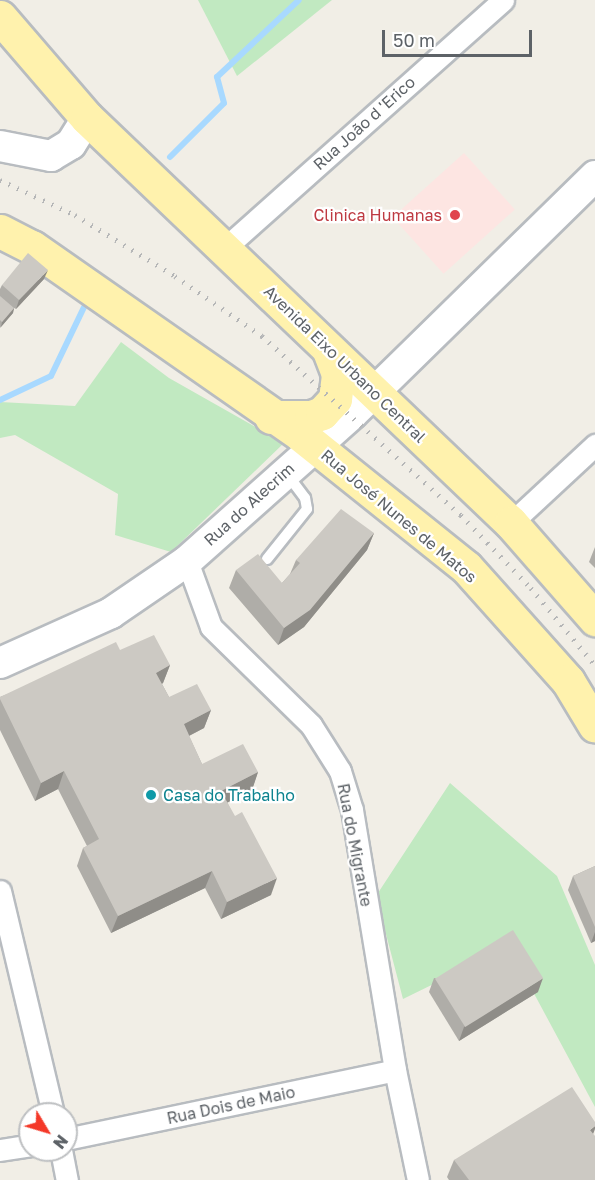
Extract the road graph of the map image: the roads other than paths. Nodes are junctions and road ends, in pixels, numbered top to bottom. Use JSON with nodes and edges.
{"nodes":[{"id":1,"x":503,"y":0,"type":"edge"},
{"id":2,"x":0,"y":17,"type":"edge"},
{"id":3,"x":87,"y":118,"type":"junction"},
{"id":4,"x":0,"y":146,"type":"edge"},
{"id":5,"x":595,"y":176,"type":"edge"},
{"id":6,"x":0,"y":231,"type":"edge"},
{"id":7,"x":226,"y":247,"type":"junction"},
{"id":8,"x":329,"y":350,"type":"junction"},
{"id":9,"x":374,"y":392,"type":"junction"},
{"id":10,"x":271,"y":417,"type":"junction"},
{"id":11,"x":595,"y":445,"type":"edge"},
{"id":12,"x":315,"y":446,"type":"junction"},
{"id":13,"x":285,"y":471,"type":"junction"},
{"id":14,"x":511,"y":523,"type":"junction"},
{"id":15,"x":267,"y":559,"type":"dead end"},
{"id":16,"x":187,"y":561,"type":"junction"},
{"id":17,"x":595,"y":619,"type":"edge"},
{"id":18,"x":0,"y":663,"type":"edge"},
{"id":19,"x":595,"y":726,"type":"edge"},
{"id":20,"x":0,"y":891,"type":"edge"},
{"id":21,"x":395,"y":1070,"type":"junction"},
{"id":22,"x":50,"y":1102,"type":"edge"},
{"id":23,"x":78,"y":1136,"type":"edge"},
{"id":24,"x":18,"y":1147,"type":"edge"},
{"id":25,"x":0,"y":1150,"type":"edge"},
{"id":26,"x":64,"y":1162,"type":"edge"},
{"id":27,"x":67,"y":1180,"type":"edge"},
{"id":28,"x":418,"y":1180,"type":"edge"}],
"edges":[{"from":1,"to":7,"type":"street","name":"Rua João d 'Erico"},
{"from":2,"to":3,"type":"main road","name":"Avenida Eixo Urbano Central"},
{"from":3,"to":4,"type":"main road"},
{"from":3,"to":7,"type":"main road","name":"Avenida Eixo Urbano Central"},
{"from":5,"to":9,"type":"main road","name":"Rua do Alecrim"},
{"from":6,"to":10,"type":"main road"},
{"from":7,"to":8,"type":"main road","name":"Avenida Eixo Urbano Central"},
{"from":8,"to":9,"type":"main road","name":"Avenida Eixo Urbano Central"},
{"from":8,"to":10,"type":"main road"},
{"from":9,"to":12,"type":"main road","name":"Rua do Alecrim"},
{"from":9,"to":14,"type":"main road","name":"Avenida Eixo Urbano Central"},
{"from":10,"to":12,"type":"main road"},
{"from":11,"to":14,"type":"street"},
{"from":12,"to":13,"type":"main road","name":"Rua do Alecrim"},
{"from":12,"to":19,"type":"main road","name":"Rua José Nunes de Matos"},
{"from":13,"to":15,"type":"lane"},
{"from":13,"to":16,"type":"main road","name":"Rua do Alecrim"},
{"from":14,"to":17,"type":"main road","name":"Avenida Eixo Urbano Central"},
{"from":16,"to":18,"type":"main road","name":"Rua do Alecrim"},
{"from":16,"to":21,"type":"street","name":"Rua do Migrante"},
{"from":20,"to":22,"type":"street"},
{"from":21,"to":23,"type":"street","name":"Rua Dois de Maio"},
{"from":21,"to":28,"type":"street","name":"Rua do Migrante"},
{"from":24,"to":25,"type":"street"},
{"from":26,"to":27,"type":"street"}]}
